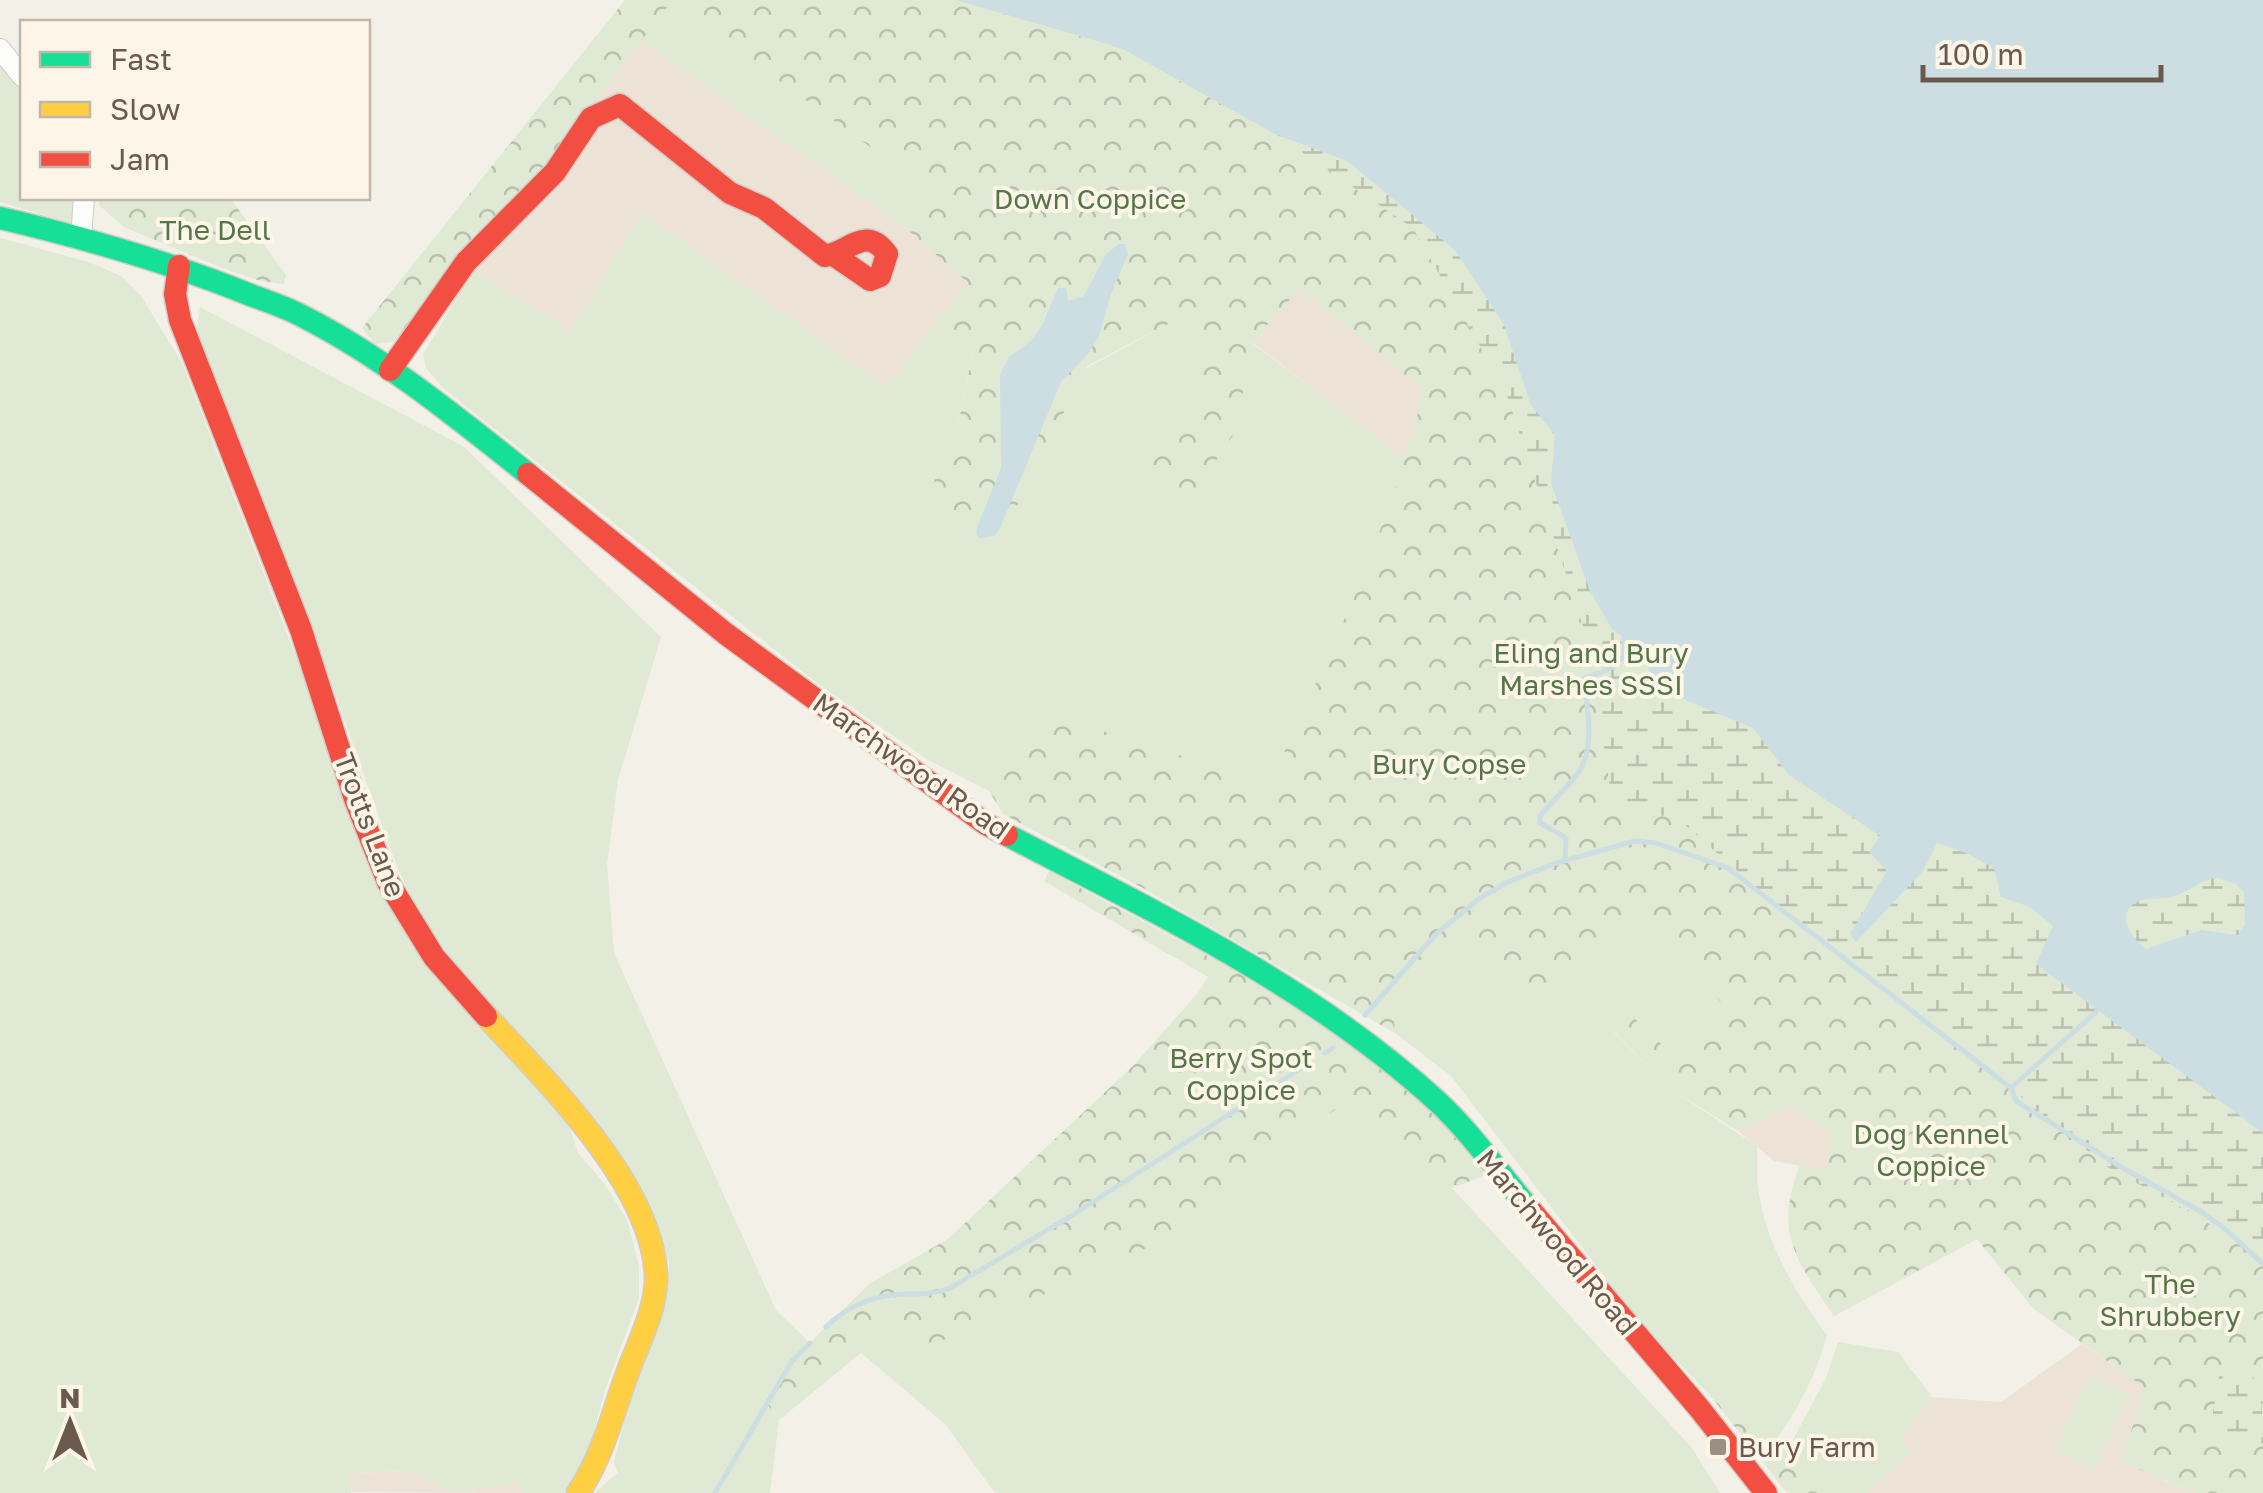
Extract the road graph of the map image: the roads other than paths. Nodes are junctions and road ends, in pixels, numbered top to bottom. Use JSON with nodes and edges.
{"nodes":[{"id":1,"x":0,"y":49,"type":"edge"},
{"id":2,"x":20,"y":74,"type":"edge"},
{"id":3,"x":84,"y":200,"type":"edge"},
{"id":4,"x":0,"y":218,"type":"edge"},
{"id":5,"x":81,"y":237,"type":"junction"},
{"id":6,"x":835,"y":256,"type":"dead end"},
{"id":7,"x":178,"y":266,"type":"junction"},
{"id":8,"x":390,"y":370,"type":"junction"},
{"id":9,"x":578,"y":1493,"type":"edge"},
{"id":10,"x":1766,"y":1493,"type":"edge"}],
"edges":[{"from":1,"to":2,"type":"street"},
{"from":3,"to":5,"type":"street"},
{"from":4,"to":5,"type":"street","name":"Marchwood Road"},
{"from":5,"to":7,"type":"street","name":"Marchwood Road"},
{"from":6,"to":8,"type":"street"},
{"from":7,"to":8,"type":"street","name":"Marchwood Road"},
{"from":7,"to":9,"type":"street","name":"Trotts Lane"},
{"from":8,"to":10,"type":"street","name":"Marchwood Road"}]}
